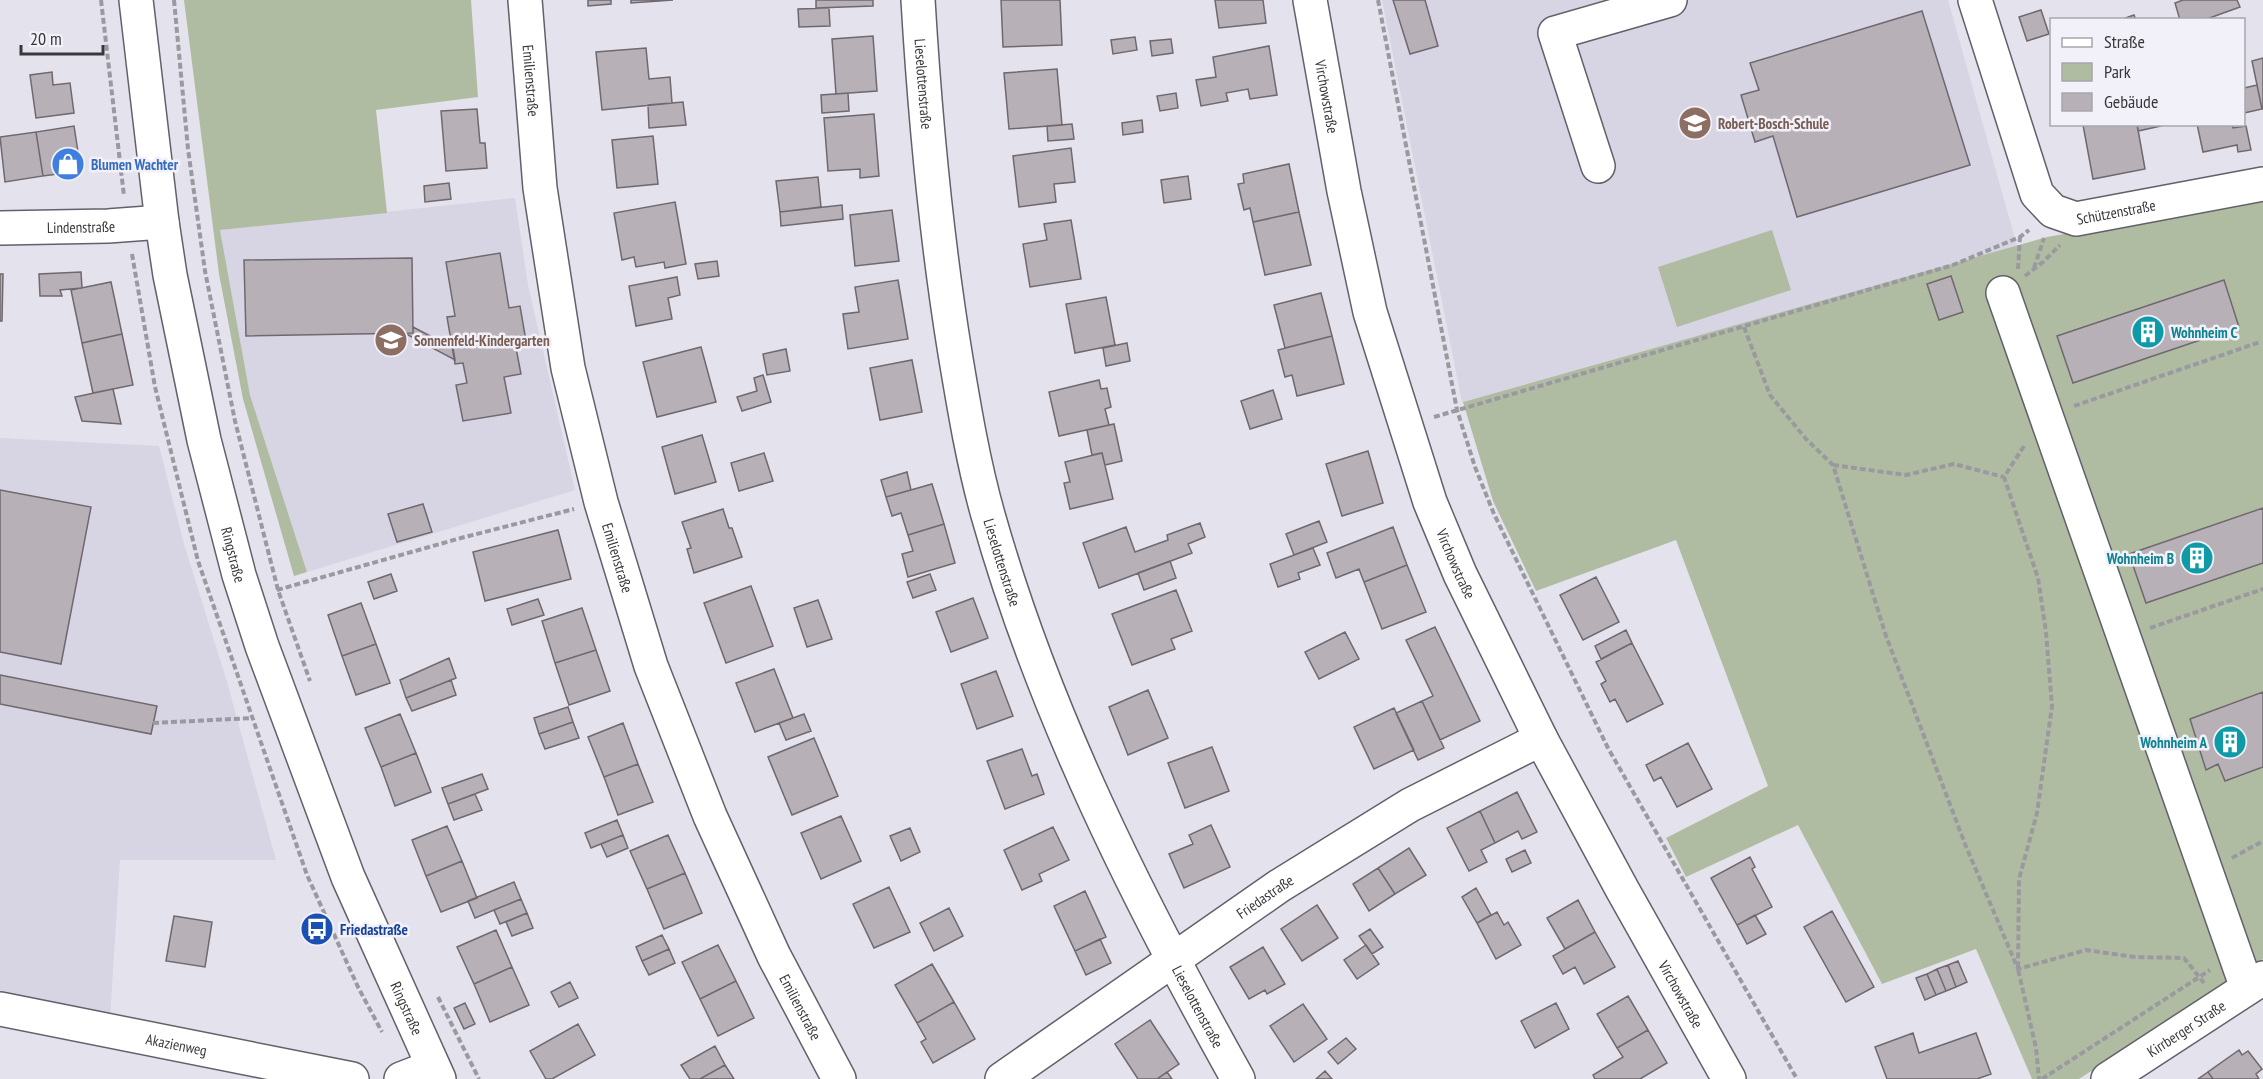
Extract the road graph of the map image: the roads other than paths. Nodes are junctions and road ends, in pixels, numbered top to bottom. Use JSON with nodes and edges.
{"nodes":[{"id":1,"x":136,"y":0,"type":"edge"},
{"id":2,"x":525,"y":0,"type":"edge"},
{"id":3,"x":918,"y":0,"type":"edge"},
{"id":4,"x":1670,"y":0,"type":"edge"},
{"id":5,"x":1974,"y":0,"type":"edge"},
{"id":6,"x":1311,"y":1,"type":"edge"},
{"id":7,"x":1598,"y":166,"type":"dead end"},
{"id":8,"x":2263,"y":184,"type":"edge"},
{"id":9,"x":162,"y":222,"type":"junction"},
{"id":10,"x":0,"y":228,"type":"edge"},
{"id":11,"x":2004,"y":293,"type":"dead end"},
{"id":12,"x":1541,"y":739,"type":"junction"},
{"id":13,"x":1174,"y":960,"type":"junction"},
{"id":14,"x":2244,"y":990,"type":"edge"},
{"id":15,"x":0,"y":1009,"type":"edge"},
{"id":16,"x":436,"y":1073,"type":"edge"},
{"id":17,"x":352,"y":1079,"type":"edge"},
{"id":18,"x":401,"y":1079,"type":"edge"},
{"id":19,"x":839,"y":1079,"type":"edge"},
{"id":20,"x":1002,"y":1079,"type":"edge"},
{"id":21,"x":1238,"y":1079,"type":"edge"},
{"id":22,"x":1729,"y":1079,"type":"edge"},
{"id":23,"x":2108,"y":1079,"type":"edge"}],
"edges":[{"from":1,"to":9,"type":"street","name":"Ringstraße"},
{"from":2,"to":19,"type":"street","name":"Emilienstraße"},
{"from":3,"to":13,"type":"street","name":"Lieselottenstraße"},
{"from":4,"to":7,"type":"street"},
{"from":5,"to":8,"type":"street","name":"Schützenstraße"},
{"from":6,"to":12,"type":"street","name":"Virchowstraße"},
{"from":9,"to":10,"type":"street","name":"Lindenstraße"},
{"from":9,"to":16,"type":"street","name":"Ringstraße"},
{"from":11,"to":14,"type":"street"},
{"from":12,"to":13,"type":"street","name":"Friedastraße"},
{"from":12,"to":22,"type":"street","name":"Virchowstraße"},
{"from":13,"to":20,"type":"street","name":"Friedastraße"},
{"from":13,"to":21,"type":"street","name":"Lieselottenstraße"},
{"from":14,"to":23,"type":"street","name":"Kirrberger Straße"},
{"from":15,"to":17,"type":"street","name":"Akazienweg"},
{"from":16,"to":18,"type":"street"}]}
